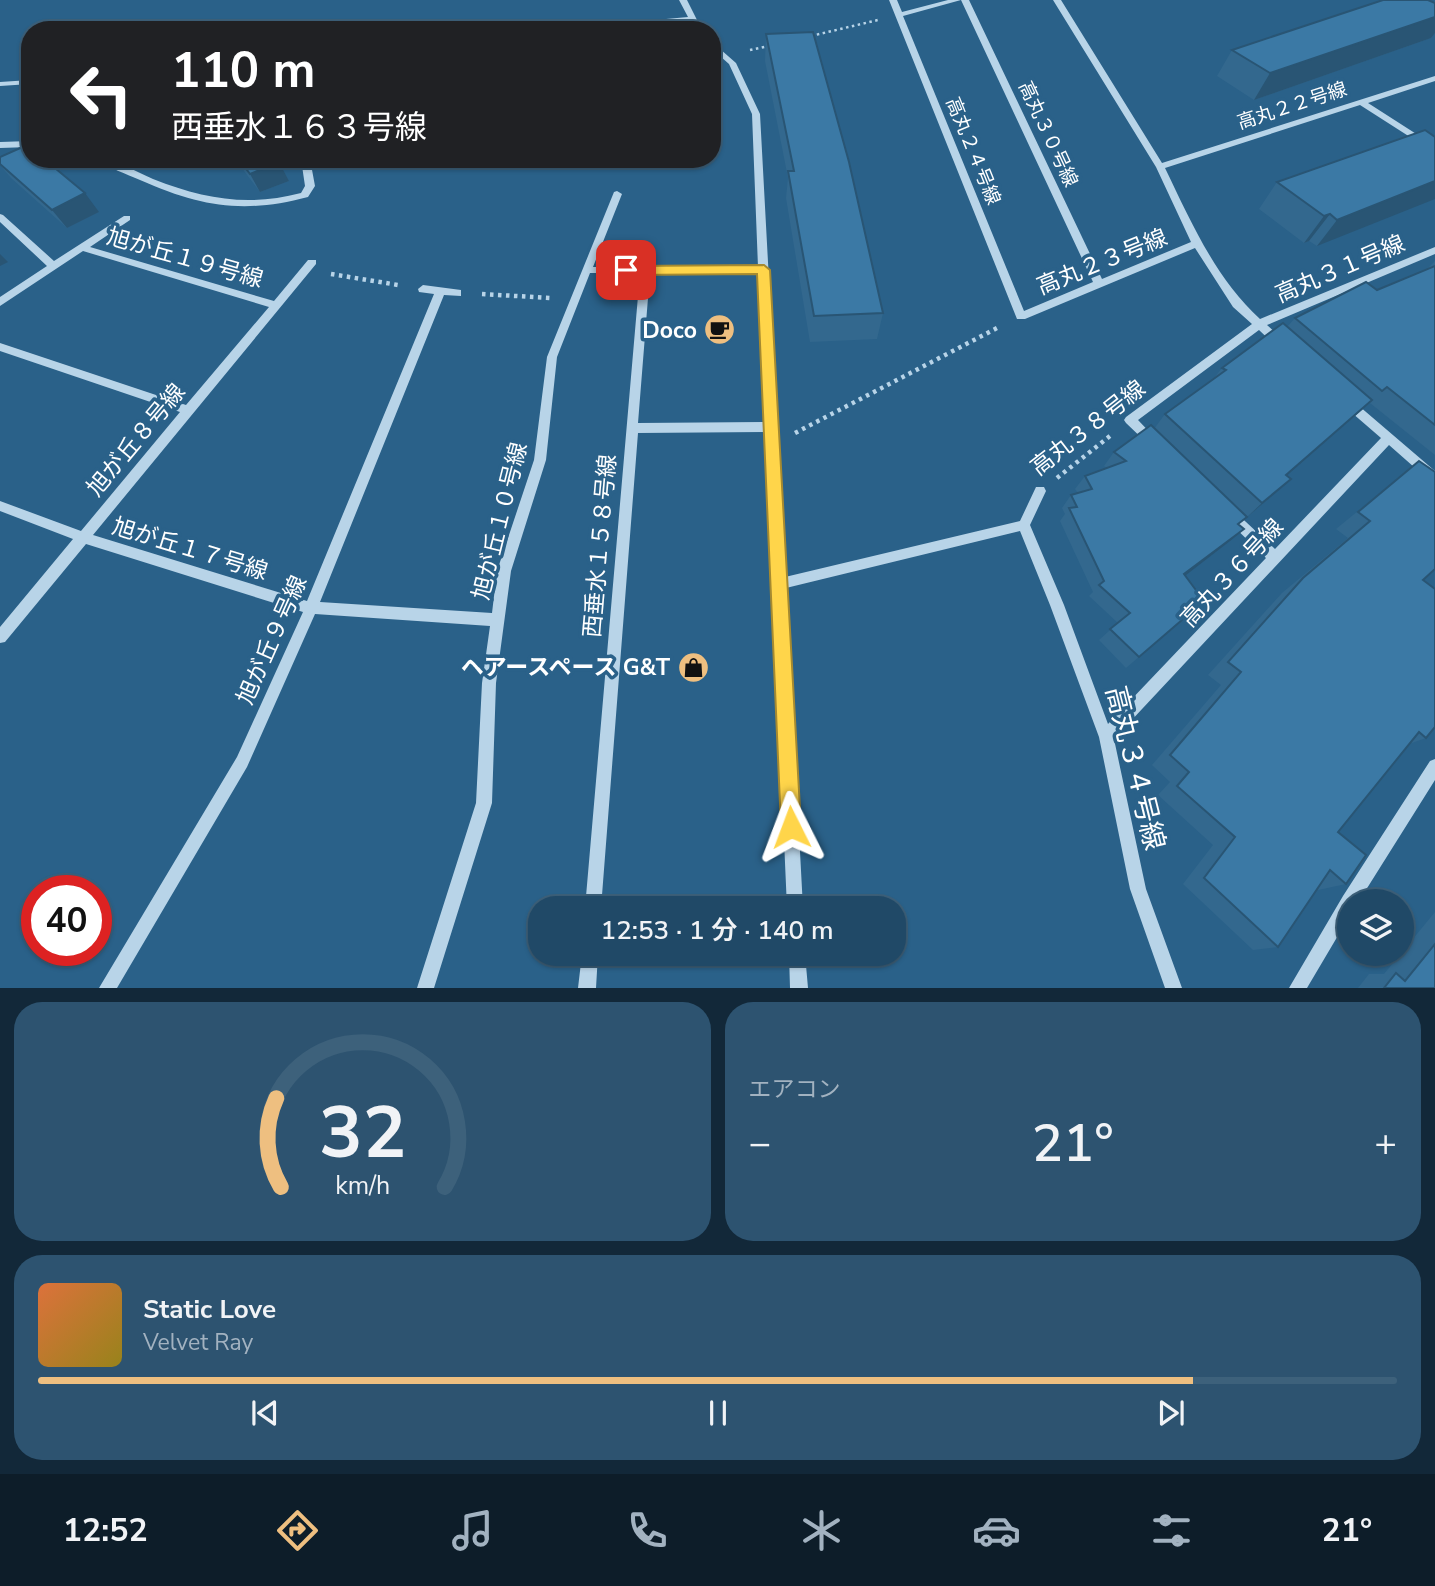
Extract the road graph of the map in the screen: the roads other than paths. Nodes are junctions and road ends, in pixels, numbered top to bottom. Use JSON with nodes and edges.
{"nodes":[{"id":1,"x":683,"y":0,"type":"edge"},
{"id":2,"x":893,"y":0,"type":"edge"},
{"id":3,"x":957,"y":0,"type":"edge"},
{"id":4,"x":965,"y":0,"type":"edge"},
{"id":5,"x":1058,"y":0,"type":"edge"},
{"id":6,"x":899,"y":15,"type":"junction"},
{"id":7,"x":691,"y":19,"type":"joint"},
{"id":8,"x":668,"y":21,"type":"edge"},
{"id":9,"x":721,"y":52,"type":"edge"},
{"id":10,"x":1435,"y":78,"type":"edge"},
{"id":11,"x":21,"y":83,"type":"edge"},
{"id":12,"x":0,"y":84,"type":"edge"},
{"id":13,"x":1361,"y":102,"type":"junction"},
{"id":14,"x":21,"y":144,"type":"edge"},
{"id":15,"x":0,"y":145,"type":"edge"},
{"id":16,"x":1435,"y":150,"type":"edge"},
{"id":17,"x":1160,"y":167,"type":"junction"},
{"id":18,"x":120,"y":168,"type":"edge"},
{"id":19,"x":307,"y":168,"type":"edge"},
{"id":20,"x":617,"y":194,"type":"dead end"},
{"id":21,"x":0,"y":217,"type":"edge"},
{"id":22,"x":127,"y":218,"type":"dead end"},
{"id":23,"x":1197,"y":243,"type":"junction"},
{"id":24,"x":83,"y":248,"type":"junction"},
{"id":25,"x":1435,"y":250,"type":"edge"},
{"id":26,"x":308,"y":266,"type":"road end"},
{"id":27,"x":54,"y":267,"type":"junction"},
{"id":28,"x":587,"y":270,"type":"junction"},
{"id":29,"x":645,"y":270,"type":"junction"},
{"id":30,"x":764,"y":270,"type":"junction"},
{"id":31,"x":1099,"y":284,"type":"junction"},
{"id":32,"x":424,"y":289,"type":"road end"},
{"id":33,"x":440,"y":292,"type":"junction"},
{"id":34,"x":457,"y":293,"type":"road end"},
{"id":35,"x":0,"y":302,"type":"edge"},
{"id":36,"x":275,"y":305,"type":"junction"},
{"id":37,"x":1021,"y":316,"type":"joint"},
{"id":38,"x":1259,"y":324,"type":"junction"},
{"id":39,"x":0,"y":348,"type":"edge"},
{"id":40,"x":1290,"y":352,"type":"edge"},
{"id":41,"x":1339,"y":396,"type":"edge"},
{"id":42,"x":188,"y":410,"type":"junction"},
{"id":43,"x":772,"y":427,"type":"junction"},
{"id":44,"x":632,"y":428,"type":"junction"},
{"id":45,"x":1388,"y":438,"type":"junction"},
{"id":46,"x":1159,"y":447,"type":"edge"},
{"id":47,"x":1435,"y":478,"type":"edge"},
{"id":48,"x":1040,"y":491,"type":"road end"},
{"id":49,"x":1217,"y":503,"type":"edge"},
{"id":50,"x":0,"y":506,"type":"edge"},
{"id":51,"x":1024,"y":525,"type":"junction"},
{"id":52,"x":82,"y":537,"type":"junction"},
{"id":53,"x":1275,"y":558,"type":"junction"},
{"id":54,"x":779,"y":584,"type":"junction"},
{"id":55,"x":311,"y":608,"type":"junction"},
{"id":56,"x":497,"y":620,"type":"junction"},
{"id":57,"x":0,"y":636,"type":"edge"},
{"id":58,"x":1106,"y":737,"type":"junction"},
{"id":59,"x":1435,"y":766,"type":"edge"},
{"id":60,"x":1357,"y":889,"type":"edge"},
{"id":61,"x":594,"y":896,"type":"edge"},
{"id":62,"x":794,"y":896,"type":"edge"},
{"id":63,"x":1337,"y":922,"type":"edge"},
{"id":64,"x":589,"y":966,"type":"edge"},
{"id":65,"x":798,"y":966,"type":"edge"},
{"id":66,"x":107,"y":988,"type":"edge"},
{"id":67,"x":425,"y":988,"type":"edge"},
{"id":68,"x":587,"y":988,"type":"edge"},
{"id":69,"x":799,"y":988,"type":"edge"},
{"id":70,"x":1174,"y":988,"type":"edge"},
{"id":71,"x":1297,"y":988,"type":"edge"}],
"edges":[{"from":1,"to":7,"type":"street"},
{"from":2,"to":6,"type":"street","name":"高丸２４号線"},
{"from":3,"to":6,"type":"street"},
{"from":4,"to":31,"type":"street","name":"高丸３０号線"},
{"from":5,"to":17,"type":"street","name":"高丸２３号線"},
{"from":6,"to":37,"type":"street","name":"高丸２４号線"},
{"from":7,"to":8,"type":"street"},
{"from":9,"to":30,"type":"street"},
{"from":10,"to":13,"type":"street","name":"高丸２２号線"},
{"from":11,"to":12,"type":"street"},
{"from":13,"to":16,"type":"street"},
{"from":13,"to":17,"type":"street","name":"高丸２２号線"},
{"from":14,"to":15,"type":"street"},
{"from":17,"to":23,"type":"street","name":"高丸２３号線"},
{"from":18,"to":19,"type":"street"},
{"from":20,"to":28,"type":"street","name":"旭が丘１０号線"},
{"from":21,"to":27,"type":"street"},
{"from":22,"to":24,"type":"street"},
{"from":23,"to":31,"type":"street","name":"高丸２３号線"},
{"from":23,"to":38,"type":"street"},
{"from":24,"to":27,"type":"street"},
{"from":24,"to":36,"type":"street","name":"旭が丘１９号線"},
{"from":25,"to":38,"type":"street","name":"高丸３１号線"},
{"from":26,"to":36,"type":"street","name":"旭が丘８号線"},
{"from":27,"to":35,"type":"street"},
{"from":28,"to":29,"type":"street"},
{"from":28,"to":56,"type":"street","name":"旭が丘１０号線"},
{"from":29,"to":30,"type":"street"},
{"from":29,"to":44,"type":"street","name":"西垂水１５８号線"},
{"from":30,"to":43,"type":"street"},
{"from":31,"to":37,"type":"street","name":"高丸２３号線"},
{"from":32,"to":33,"type":"street"},
{"from":33,"to":34,"type":"street"},
{"from":33,"to":55,"type":"street","name":"旭が丘９号線"},
{"from":36,"to":42,"type":"street","name":"旭が丘８号線"},
{"from":38,"to":40,"type":"street"},
{"from":38,"to":46,"type":"street","name":"高丸３８号線"},
{"from":39,"to":42,"type":"street"},
{"from":41,"to":45,"type":"street"},
{"from":42,"to":52,"type":"street","name":"旭が丘８号線"},
{"from":43,"to":44,"type":"street"},
{"from":43,"to":54,"type":"street"},
{"from":44,"to":61,"type":"street","name":"西垂水１５８号線"},
{"from":45,"to":47,"type":"street"},
{"from":45,"to":53,"type":"street","name":"高丸３６号線"},
{"from":48,"to":51,"type":"street","name":"高丸３８号線"},
{"from":49,"to":53,"type":"street"},
{"from":50,"to":52,"type":"street","name":"旭が丘１７号線"},
{"from":51,"to":54,"type":"street"},
{"from":51,"to":58,"type":"street","name":"高丸３４号線"},
{"from":52,"to":55,"type":"street","name":"旭が丘１７号線"},
{"from":52,"to":57,"type":"street","name":"旭が丘８号線"},
{"from":53,"to":58,"type":"street","name":"高丸３６号線"},
{"from":54,"to":62,"type":"street"},
{"from":55,"to":56,"type":"street","name":"旭が丘１７号線"},
{"from":55,"to":66,"type":"street","name":"旭が丘９号線"},
{"from":56,"to":67,"type":"street","name":"旭が丘１０号線"},
{"from":58,"to":70,"type":"street","name":"高丸３４号線"},
{"from":59,"to":60,"type":"street"},
{"from":63,"to":71,"type":"street"},
{"from":64,"to":68,"type":"street"},
{"from":65,"to":69,"type":"street"}]}
